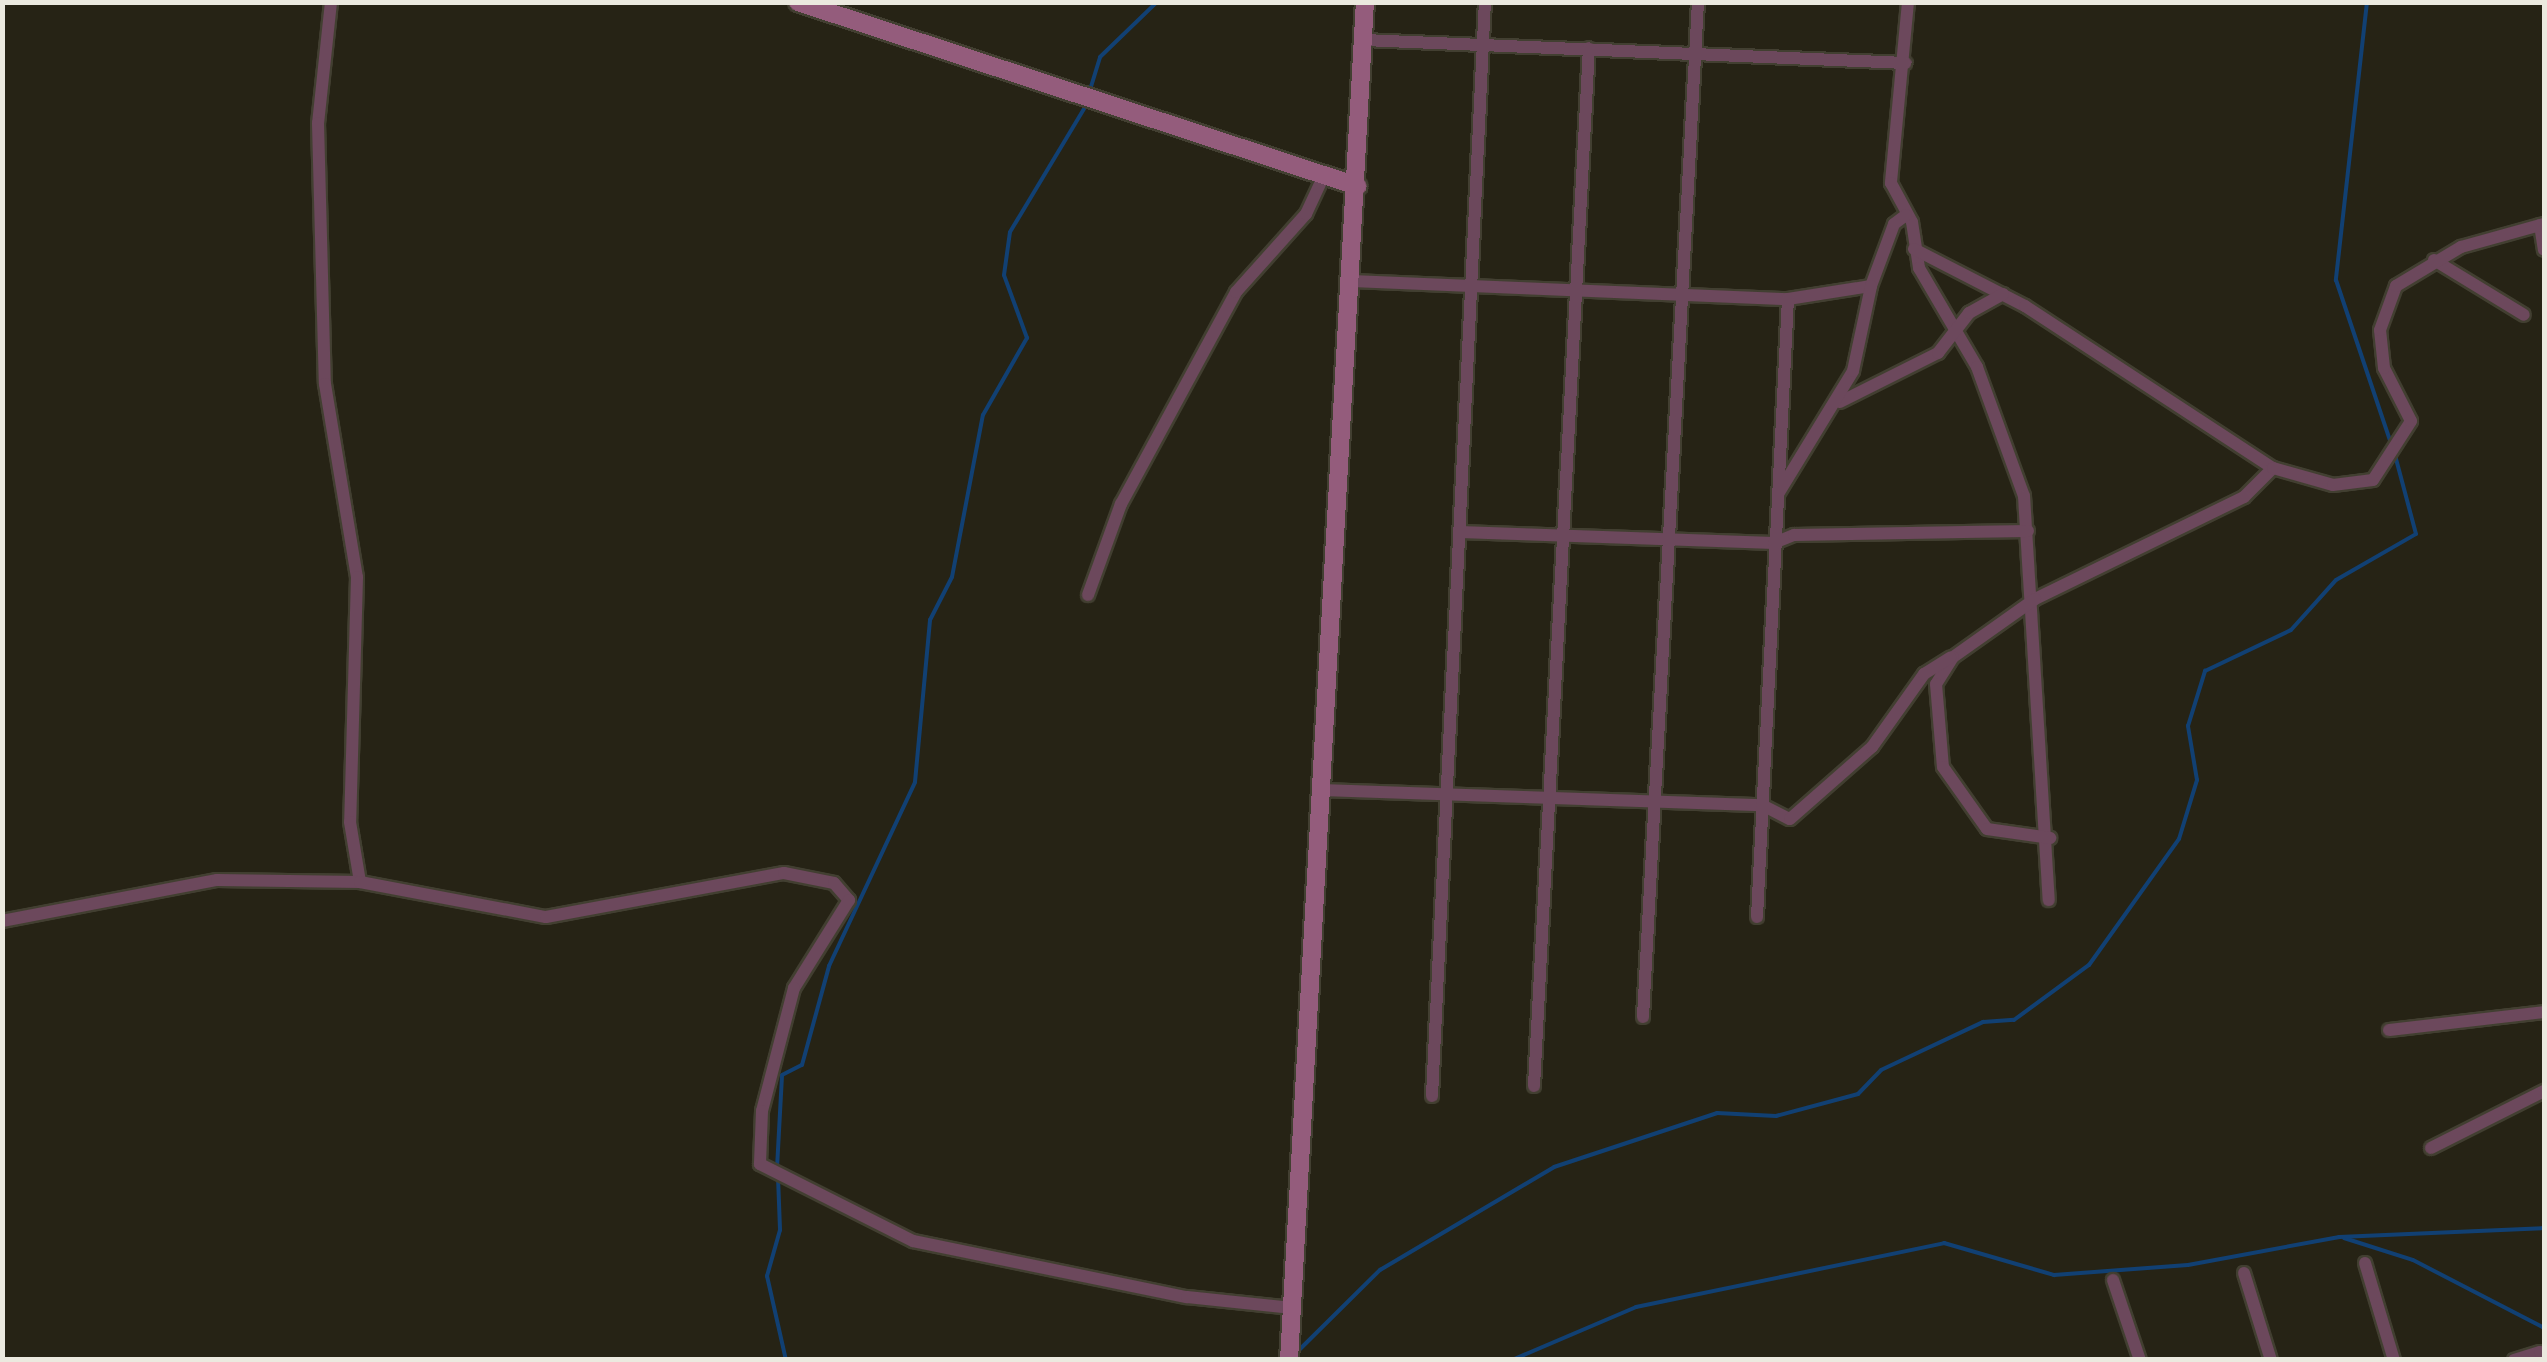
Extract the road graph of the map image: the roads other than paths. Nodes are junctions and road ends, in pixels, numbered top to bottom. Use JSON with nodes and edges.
{"nodes":[{"id":1,"x":332,"y":2,"type":"edge"},
{"id":2,"x":798,"y":2,"type":"edge"},
{"id":3,"x":1365,"y":2,"type":"edge"},
{"id":4,"x":1485,"y":2,"type":"edge"},
{"id":5,"x":1698,"y":2,"type":"edge"},
{"id":6,"x":1908,"y":2,"type":"edge"},
{"id":7,"x":1364,"y":40,"type":"junction"},
{"id":8,"x":1482,"y":44,"type":"junction"},
{"id":9,"x":1589,"y":48,"type":"junction"},
{"id":10,"x":1695,"y":51,"type":"junction"},
{"id":11,"x":1906,"y":63,"type":"junction"},
{"id":12,"x":1322,"y":179,"type":"junction"},
{"id":13,"x":1357,"y":186,"type":"junction"},
{"id":14,"x":1906,"y":215,"type":"junction"},
{"id":15,"x":2542,"y":224,"type":"edge"},
{"id":16,"x":1914,"y":250,"type":"junction"},
{"id":17,"x":2544,"y":250,"type":"edge"},
{"id":18,"x":2434,"y":260,"type":"junction"},
{"id":19,"x":1352,"y":280,"type":"junction"},
{"id":20,"x":1871,"y":286,"type":"junction"},
{"id":21,"x":1471,"y":291,"type":"junction"},
{"id":22,"x":1578,"y":294,"type":"junction"},
{"id":23,"x":2004,"y":294,"type":"junction"},
{"id":24,"x":1680,"y":296,"type":"junction"},
{"id":25,"x":1788,"y":299,"type":"junction"},
{"id":26,"x":2524,"y":315,"type":"dead end"},
{"id":27,"x":1956,"y":332,"type":"junction"},
{"id":28,"x":1838,"y":404,"type":"junction"},
{"id":29,"x":2273,"y":468,"type":"junction"},
{"id":30,"x":1777,"y":496,"type":"junction"},
{"id":31,"x":1460,"y":532,"type":"junction"},
{"id":32,"x":2028,"y":532,"type":"junction"},
{"id":33,"x":1566,"y":536,"type":"junction"},
{"id":34,"x":1673,"y":540,"type":"junction"},
{"id":35,"x":1774,"y":543,"type":"junction"},
{"id":36,"x":1088,"y":596,"type":"dead end"},
{"id":37,"x":2036,"y":599,"type":"junction"},
{"id":38,"x":1952,"y":657,"type":"junction"},
{"id":39,"x":1322,"y":790,"type":"junction"},
{"id":40,"x":1447,"y":790,"type":"junction"},
{"id":41,"x":1552,"y":795,"type":"junction"},
{"id":42,"x":1660,"y":800,"type":"junction"},
{"id":43,"x":1762,"y":805,"type":"junction"},
{"id":44,"x":2050,"y":838,"type":"junction"},
{"id":45,"x":360,"y":882,"type":"junction"},
{"id":46,"x":2049,"y":900,"type":"dead end"},
{"id":47,"x":1757,"y":917,"type":"dead end"},
{"id":48,"x":2,"y":921,"type":"edge"},
{"id":49,"x":2544,"y":1012,"type":"edge"},
{"id":50,"x":1642,"y":1017,"type":"dead end"},
{"id":51,"x":2389,"y":1030,"type":"dead end"},
{"id":52,"x":1534,"y":1086,"type":"dead end"},
{"id":53,"x":2544,"y":1091,"type":"edge"},
{"id":54,"x":1432,"y":1096,"type":"dead end"},
{"id":55,"x":2431,"y":1148,"type":"dead end"},
{"id":56,"x":2365,"y":1263,"type":"dead end"},
{"id":57,"x":2244,"y":1273,"type":"dead end"},
{"id":58,"x":2113,"y":1280,"type":"dead end"},
{"id":59,"x":1292,"y":1308,"type":"junction"},
{"id":60,"x":1289,"y":1360,"type":"edge"},
{"id":61,"x":2140,"y":1360,"type":"edge"},
{"id":62,"x":2271,"y":1360,"type":"edge"},
{"id":63,"x":2394,"y":1360,"type":"edge"},
{"id":64,"x":2514,"y":1360,"type":"edge"},
{"id":65,"x":2543,"y":1360,"type":"edge"}],
"edges":[{"from":1,"to":45,"type":"street"},
{"from":2,"to":12,"type":"main road"},
{"from":3,"to":7,"type":"main road"},
{"from":4,"to":8,"type":"street"},
{"from":5,"to":10,"type":"street"},
{"from":6,"to":11,"type":"street"},
{"from":7,"to":8,"type":"street"},
{"from":7,"to":13,"type":"main road"},
{"from":8,"to":9,"type":"street"},
{"from":8,"to":21,"type":"street"},
{"from":9,"to":10,"type":"street"},
{"from":9,"to":22,"type":"street"},
{"from":10,"to":11,"type":"street"},
{"from":10,"to":24,"type":"street"},
{"from":11,"to":14,"type":"street"},
{"from":12,"to":13,"type":"main road"},
{"from":12,"to":36,"type":"street"},
{"from":13,"to":19,"type":"main road"},
{"from":14,"to":16,"type":"street"},
{"from":14,"to":20,"type":"street"},
{"from":15,"to":17,"type":"street"},
{"from":15,"to":18,"type":"street"},
{"from":16,"to":23,"type":"street"},
{"from":16,"to":27,"type":"street"},
{"from":18,"to":26,"type":"street"},
{"from":18,"to":29,"type":"street"},
{"from":19,"to":21,"type":"street"},
{"from":19,"to":39,"type":"main road"},
{"from":20,"to":25,"type":"street"},
{"from":20,"to":28,"type":"street"},
{"from":21,"to":22,"type":"street"},
{"from":21,"to":31,"type":"street"},
{"from":22,"to":24,"type":"street"},
{"from":22,"to":33,"type":"street"},
{"from":23,"to":27,"type":"street"},
{"from":23,"to":29,"type":"street"},
{"from":24,"to":25,"type":"street"},
{"from":24,"to":34,"type":"street"},
{"from":25,"to":30,"type":"street"},
{"from":27,"to":28,"type":"street"},
{"from":27,"to":32,"type":"street"},
{"from":28,"to":30,"type":"street"},
{"from":29,"to":37,"type":"street"},
{"from":30,"to":35,"type":"street"},
{"from":31,"to":33,"type":"street"},
{"from":31,"to":40,"type":"street"},
{"from":32,"to":35,"type":"street"},
{"from":32,"to":37,"type":"street"},
{"from":33,"to":34,"type":"street"},
{"from":33,"to":41,"type":"street"},
{"from":34,"to":35,"type":"street"},
{"from":34,"to":42,"type":"street"},
{"from":35,"to":43,"type":"street"},
{"from":37,"to":38,"type":"street"},
{"from":37,"to":44,"type":"street"},
{"from":38,"to":43,"type":"street"},
{"from":38,"to":44,"type":"street"},
{"from":39,"to":40,"type":"street"},
{"from":39,"to":59,"type":"main road"},
{"from":40,"to":41,"type":"street"},
{"from":40,"to":54,"type":"street"},
{"from":41,"to":42,"type":"street"},
{"from":41,"to":52,"type":"street"},
{"from":42,"to":43,"type":"street"},
{"from":42,"to":50,"type":"street"},
{"from":43,"to":47,"type":"street"},
{"from":44,"to":46,"type":"street"},
{"from":45,"to":48,"type":"street"},
{"from":45,"to":59,"type":"street"},
{"from":49,"to":51,"type":"street"},
{"from":53,"to":55,"type":"street"},
{"from":56,"to":63,"type":"street"},
{"from":57,"to":62,"type":"street"},
{"from":58,"to":61,"type":"street"},
{"from":59,"to":60,"type":"main road"},
{"from":64,"to":65,"type":"street"}]}
